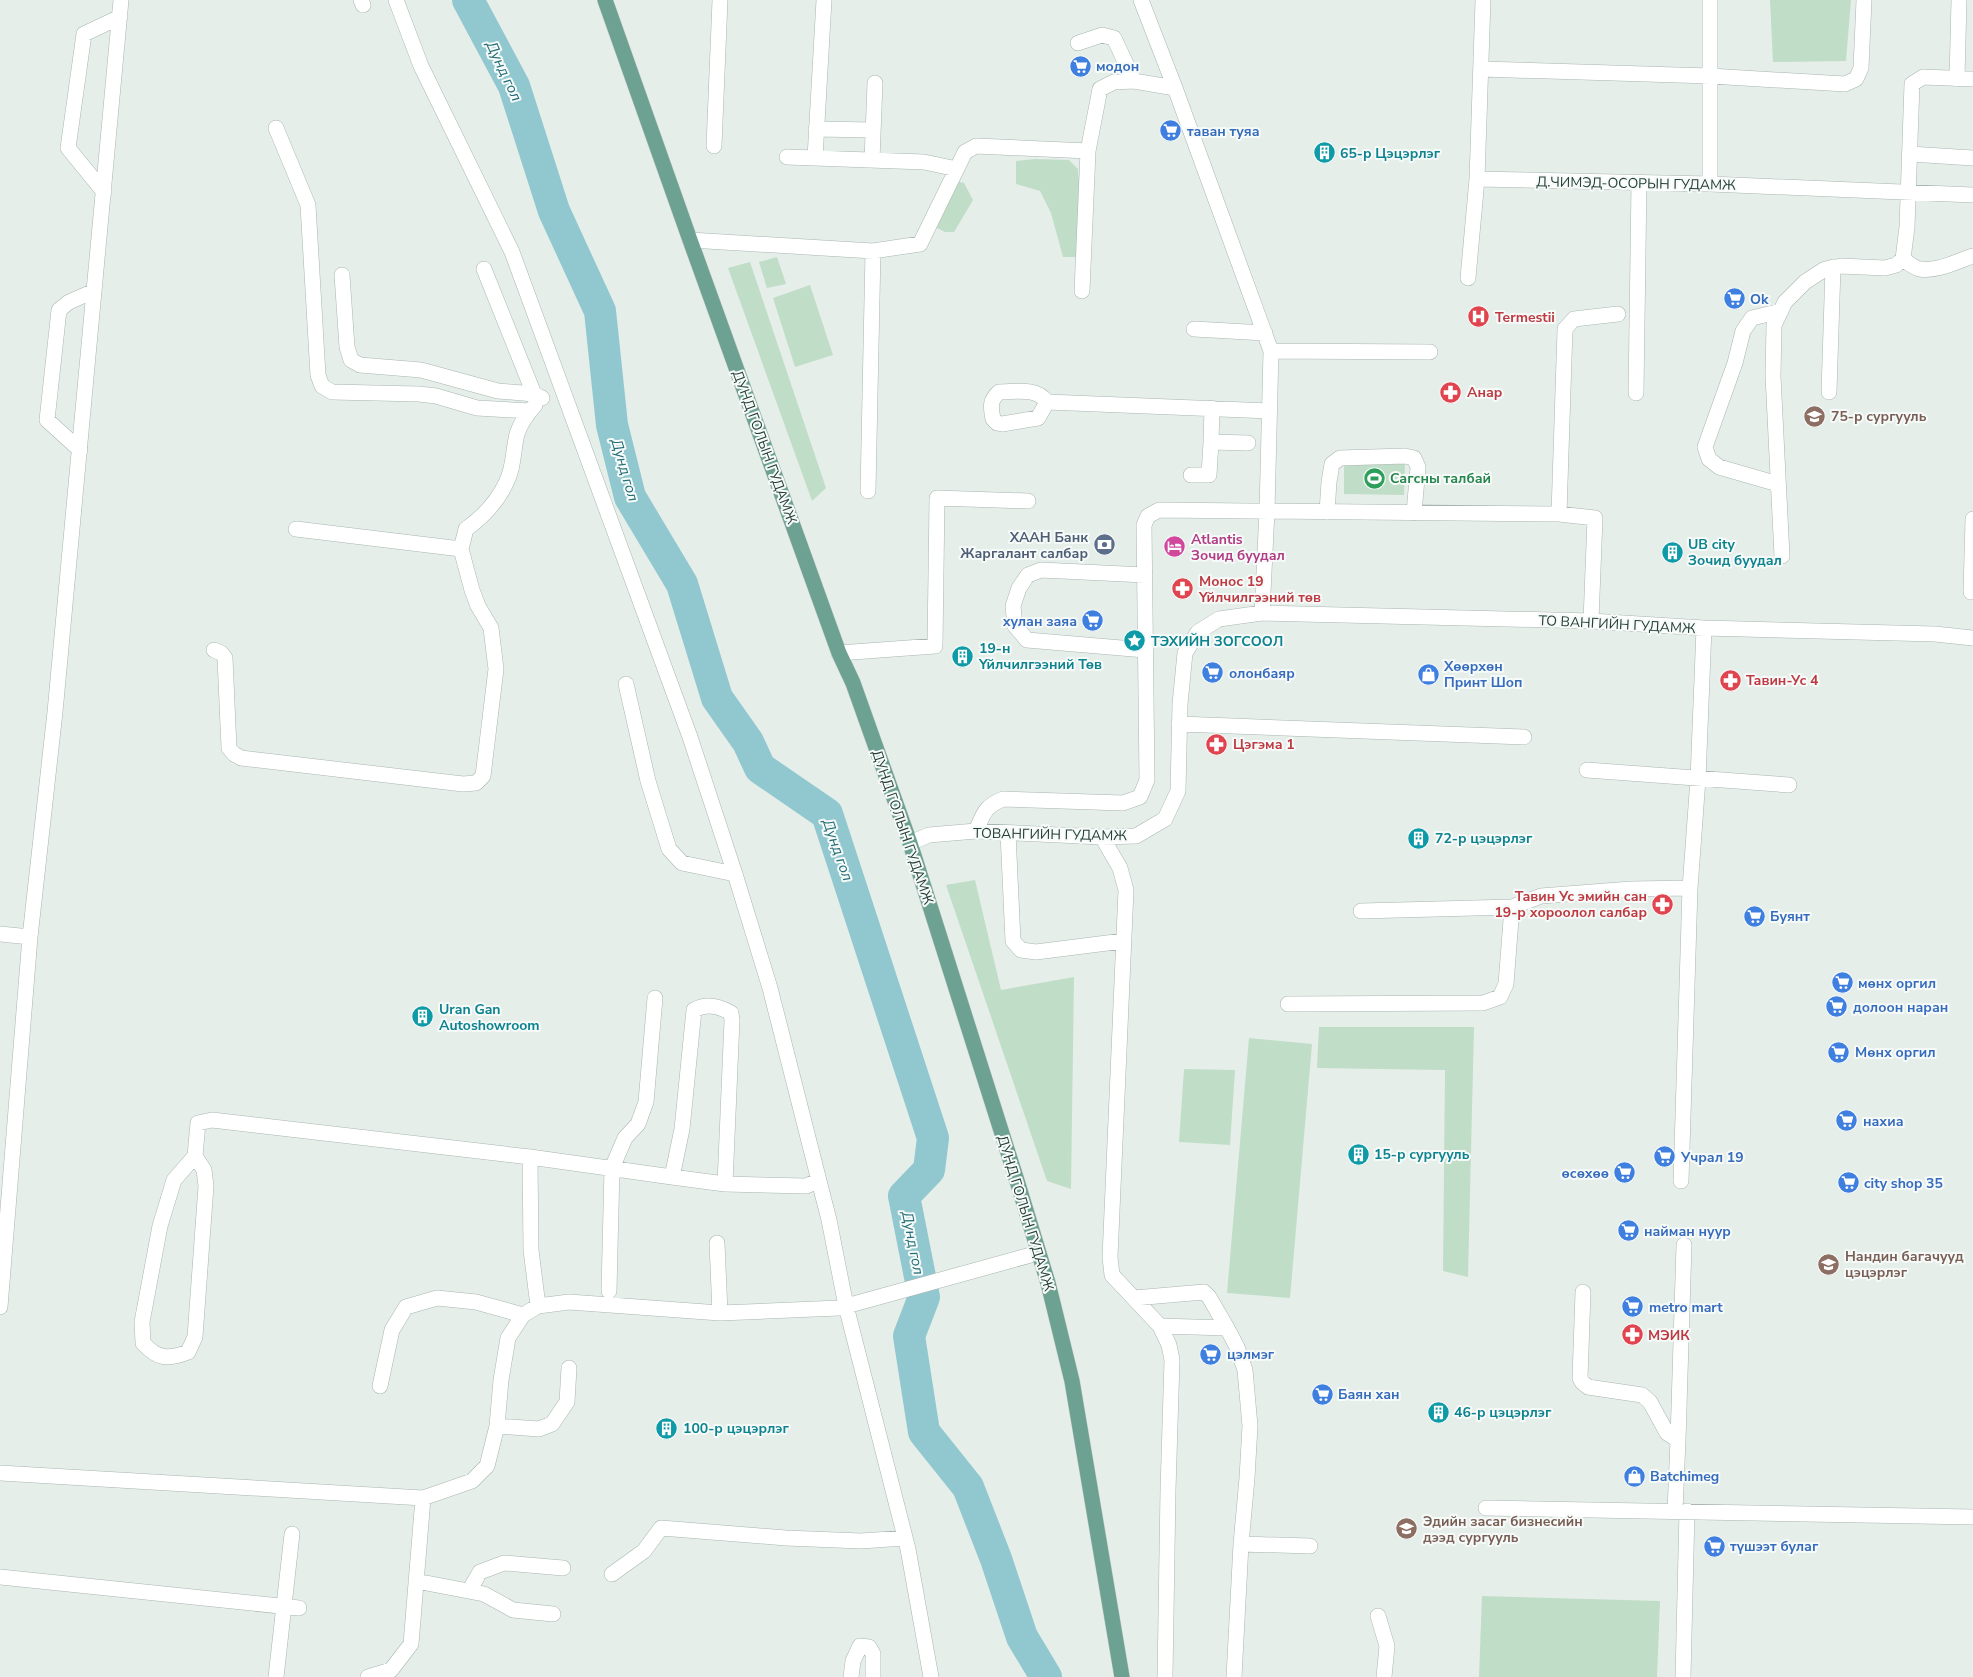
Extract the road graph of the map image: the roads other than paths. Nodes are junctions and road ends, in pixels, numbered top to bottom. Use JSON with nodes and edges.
{"nodes":[{"id":1,"x":121,"y":0,"type":"edge"},
{"id":2,"x":396,"y":0,"type":"edge"},
{"id":3,"x":605,"y":0,"type":"edge"},
{"id":4,"x":720,"y":0,"type":"edge"},
{"id":5,"x":824,"y":0,"type":"edge"},
{"id":6,"x":1140,"y":0,"type":"edge"},
{"id":7,"x":1483,"y":0,"type":"edge"},
{"id":8,"x":1710,"y":0,"type":"edge"},
{"id":9,"x":1864,"y":0,"type":"edge"},
{"id":10,"x":1959,"y":0,"type":"edge"},
{"id":11,"x":120,"y":17,"type":"junction"},
{"id":12,"x":1078,"y":43,"type":"dead end"},
{"id":13,"x":1481,"y":69,"type":"junction"},
{"id":14,"x":1710,"y":76,"type":"junction"},
{"id":15,"x":1957,"y":79,"type":"junction"},
{"id":16,"x":1973,"y":79,"type":"edge"},
{"id":17,"x":1134,"y":81,"type":"junction"},
{"id":18,"x":875,"y":83,"type":"dead end"},
{"id":19,"x":1175,"y":88,"type":"junction"},
{"id":20,"x":276,"y":128,"type":"dead end"},
{"id":21,"x":816,"y":129,"type":"junction"},
{"id":22,"x":873,"y":130,"type":"junction"},
{"id":23,"x":714,"y":146,"type":"dead end"},
{"id":24,"x":1088,"y":151,"type":"junction"},
{"id":25,"x":1910,"y":154,"type":"junction"},
{"id":26,"x":788,"y":157,"type":"dead end"},
{"id":27,"x":815,"y":158,"type":"junction"},
{"id":28,"x":1973,"y":158,"type":"edge"},
{"id":29,"x":872,"y":160,"type":"junction"},
{"id":30,"x":957,"y":169,"type":"junction"},
{"id":31,"x":1477,"y":179,"type":"junction"},
{"id":32,"x":1639,"y":183,"type":"junction"},
{"id":33,"x":1710,"y":184,"type":"junction"},
{"id":34,"x":104,"y":192,"type":"junction"},
{"id":35,"x":1909,"y":192,"type":"junction"},
{"id":36,"x":1973,"y":195,"type":"edge"},
{"id":37,"x":690,"y":240,"type":"junction"},
{"id":38,"x":873,"y":251,"type":"junction"},
{"id":39,"x":1973,"y":256,"type":"edge"},
{"id":40,"x":1903,"y":259,"type":"junction"},
{"id":41,"x":1833,"y":267,"type":"junction"},
{"id":42,"x":484,"y":269,"type":"dead end"},
{"id":43,"x":342,"y":275,"type":"dead end"},
{"id":44,"x":1468,"y":278,"type":"dead end"},
{"id":45,"x":94,"y":291,"type":"junction"},
{"id":46,"x":1082,"y":291,"type":"dead end"},
{"id":47,"x":1781,"y":311,"type":"junction"},
{"id":48,"x":1618,"y":314,"type":"dead end"},
{"id":49,"x":1194,"y":329,"type":"dead end"},
{"id":50,"x":1265,"y":333,"type":"junction"},
{"id":51,"x":1271,"y":351,"type":"junction"},
{"id":52,"x":1430,"y":352,"type":"dead end"},
{"id":53,"x":560,"y":386,"type":"junction"},
{"id":54,"x":1829,"y":392,"type":"dead end"},
{"id":55,"x":1636,"y":393,"type":"dead end"},
{"id":56,"x":538,"y":396,"type":"junction"},
{"id":57,"x":1047,"y":402,"type":"dead end"},
{"id":58,"x":1212,"y":408,"type":"junction"},
{"id":59,"x":530,"y":411,"type":"junction"},
{"id":60,"x":1270,"y":411,"type":"junction"},
{"id":61,"x":1211,"y":442,"type":"junction"},
{"id":62,"x":1248,"y":443,"type":"dead end"},
{"id":63,"x":80,"y":450,"type":"junction"},
{"id":64,"x":1191,"y":475,"type":"dead end"},
{"id":65,"x":1778,"y":484,"type":"junction"},
{"id":66,"x":868,"y":491,"type":"dead end"},
{"id":67,"x":1028,"y":501,"type":"dead end"},
{"id":68,"x":1268,"y":511,"type":"junction"},
{"id":69,"x":1327,"y":512,"type":"junction"},
{"id":70,"x":1414,"y":513,"type":"junction"},
{"id":71,"x":1558,"y":514,"type":"junction"},
{"id":72,"x":1973,"y":519,"type":"edge"},
{"id":73,"x":296,"y":529,"type":"dead end"},
{"id":74,"x":461,"y":549,"type":"junction"},
{"id":75,"x":1782,"y":556,"type":"dead end"},
{"id":76,"x":1145,"y":575,"type":"junction"},
{"id":77,"x":1971,"y":592,"type":"dead end"},
{"id":78,"x":1262,"y":613,"type":"junction"},
{"id":79,"x":1591,"y":621,"type":"junction"},
{"id":80,"x":1704,"y":628,"type":"junction"},
{"id":81,"x":1973,"y":638,"type":"edge"},
{"id":82,"x":214,"y":650,"type":"dead end"},
{"id":83,"x":1145,"y":650,"type":"junction"},
{"id":84,"x":839,"y":652,"type":"junction"},
{"id":85,"x":626,"y":684,"type":"dead end"},
{"id":86,"x":1179,"y":724,"type":"junction"},
{"id":87,"x":1524,"y":737,"type":"dead end"},
{"id":88,"x":1587,"y":770,"type":"dead end"},
{"id":89,"x":1698,"y":779,"type":"junction"},
{"id":90,"x":1789,"y":785,"type":"dead end"},
{"id":91,"x":976,"y":831,"type":"junction"},
{"id":92,"x":1008,"y":833,"type":"junction"},
{"id":93,"x":1102,"y":837,"type":"junction"},
{"id":94,"x":910,"y":843,"type":"junction"},
{"id":95,"x":736,"y":874,"type":"junction"},
{"id":96,"x":1690,"y":888,"type":"junction"},
{"id":97,"x":1512,"y":907,"type":"junction"},
{"id":98,"x":1361,"y":911,"type":"dead end"},
{"id":99,"x":0,"y":934,"type":"edge"},
{"id":100,"x":30,"y":937,"type":"junction"},
{"id":101,"x":1123,"y":940,"type":"junction"},
{"id":102,"x":656,"y":998,"type":"dead end"},
{"id":103,"x":1288,"y":1004,"type":"dead end"},
{"id":104,"x":195,"y":1156,"type":"junction"},
{"id":105,"x":530,"y":1156,"type":"junction"},
{"id":106,"x":612,"y":1168,"type":"junction"},
{"id":107,"x":672,"y":1177,"type":"junction"},
{"id":108,"x":818,"y":1181,"type":"junction"},
{"id":109,"x":1681,"y":1181,"type":"dead end"},
{"id":110,"x":725,"y":1184,"type":"junction"},
{"id":111,"x":717,"y":1243,"type":"dead end"},
{"id":112,"x":1684,"y":1246,"type":"dead end"},
{"id":113,"x":1038,"y":1253,"type":"junction"},
{"id":114,"x":609,"y":1291,"type":"dead end"},
{"id":115,"x":1583,"y":1292,"type":"dead end"},
{"id":116,"x":1134,"y":1298,"type":"junction"},
{"id":117,"x":538,"y":1306,"type":"junction"},
{"id":118,"x":846,"y":1306,"type":"junction"},
{"id":119,"x":0,"y":1307,"type":"edge"},
{"id":120,"x":720,"y":1313,"type":"junction"},
{"id":121,"x":523,"y":1315,"type":"junction"},
{"id":122,"x":1160,"y":1326,"type":"junction"},
{"id":123,"x":1227,"y":1328,"type":"junction"},
{"id":124,"x":569,"y":1368,"type":"dead end"},
{"id":125,"x":380,"y":1386,"type":"dead end"},
{"id":126,"x":498,"y":1426,"type":"junction"},
{"id":127,"x":1678,"y":1440,"type":"junction"},
{"id":128,"x":0,"y":1473,"type":"edge"},
{"id":129,"x":423,"y":1498,"type":"junction"},
{"id":130,"x":1486,"y":1508,"type":"dead end"},
{"id":131,"x":1681,"y":1511,"type":"junction"},
{"id":132,"x":1973,"y":1516,"type":"edge"},
{"id":133,"x":292,"y":1534,"type":"dead end"},
{"id":134,"x":905,"y":1538,"type":"junction"},
{"id":135,"x":1241,"y":1544,"type":"junction"},
{"id":136,"x":1310,"y":1546,"type":"dead end"},
{"id":137,"x":562,"y":1568,"type":"dead end"},
{"id":138,"x":612,"y":1574,"type":"dead end"},
{"id":139,"x":0,"y":1577,"type":"edge"},
{"id":140,"x":416,"y":1581,"type":"junction"},
{"id":141,"x":469,"y":1591,"type":"junction"},
{"id":142,"x":282,"y":1606,"type":"junction"},
{"id":143,"x":299,"y":1608,"type":"dead end"},
{"id":144,"x":553,"y":1614,"type":"dead end"},
{"id":145,"x":1378,"y":1616,"type":"dead end"},
{"id":146,"x":276,"y":1677,"type":"edge"},
{"id":147,"x":368,"y":1677,"type":"edge"},
{"id":148,"x":851,"y":1677,"type":"edge"},
{"id":149,"x":873,"y":1677,"type":"edge"},
{"id":150,"x":931,"y":1677,"type":"edge"},
{"id":151,"x":1122,"y":1677,"type":"edge"},
{"id":152,"x":1164,"y":1677,"type":"edge"},
{"id":153,"x":1234,"y":1677,"type":"edge"},
{"id":154,"x":1384,"y":1677,"type":"edge"},
{"id":155,"x":1683,"y":1677,"type":"edge"}],
"edges":[{"from":1,"to":11,"type":"street"},
{"from":2,"to":53,"type":"street"},
{"from":3,"to":37,"type":"main road","name":"ДУНД ГОЛЫН ГУДАМЖ"},
{"from":4,"to":23,"type":"street"},
{"from":5,"to":21,"type":"street"},
{"from":6,"to":19,"type":"street"},
{"from":7,"to":13,"type":"street"},
{"from":8,"to":14,"type":"street"},
{"from":9,"to":14,"type":"street"},
{"from":10,"to":15,"type":"street"},
{"from":11,"to":34,"type":"street"},
{"from":11,"to":34,"type":"street"},
{"from":12,"to":17,"type":"street"},
{"from":13,"to":14,"type":"street"},
{"from":13,"to":31,"type":"street"},
{"from":14,"to":33,"type":"street"},
{"from":15,"to":16,"type":"street"},
{"from":15,"to":25,"type":"street"},
{"from":17,"to":19,"type":"street"},
{"from":17,"to":24,"type":"street"},
{"from":18,"to":22,"type":"street"},
{"from":19,"to":50,"type":"street"},
{"from":20,"to":59,"type":"street"},
{"from":21,"to":22,"type":"street"},
{"from":21,"to":27,"type":"street"},
{"from":22,"to":29,"type":"street"},
{"from":24,"to":30,"type":"street"},
{"from":24,"to":46,"type":"street"},
{"from":25,"to":28,"type":"street"},
{"from":25,"to":35,"type":"street"},
{"from":26,"to":27,"type":"street"},
{"from":27,"to":29,"type":"street"},
{"from":29,"to":30,"type":"street"},
{"from":30,"to":38,"type":"street"},
{"from":31,"to":32,"type":"street","name":"Д.ЧИМЭД-ОСОРЫН ГУДАМЖ"},
{"from":31,"to":44,"type":"street"},
{"from":32,"to":33,"type":"street","name":"Д.ЧИМЭД-ОСОРЫН ГУДАМЖ"},
{"from":32,"to":55,"type":"street"},
{"from":33,"to":35,"type":"street","name":"Д.ЧИМЭД-ОСОРЫН ГУДАМЖ"},
{"from":34,"to":45,"type":"street"},
{"from":35,"to":36,"type":"street","name":"Д.ЧИМЭД-ОСОРЫН ГУДАМЖ"},
{"from":35,"to":40,"type":"street"},
{"from":37,"to":38,"type":"street"},
{"from":37,"to":84,"type":"main road","name":"ДУНД ГОЛЫН ГУДАМЖ"},
{"from":38,"to":66,"type":"street"},
{"from":39,"to":40,"type":"street"},
{"from":40,"to":41,"type":"street"},
{"from":41,"to":47,"type":"street"},
{"from":41,"to":54,"type":"street"},
{"from":42,"to":56,"type":"street"},
{"from":43,"to":56,"type":"street"},
{"from":45,"to":63,"type":"street"},
{"from":45,"to":63,"type":"street"},
{"from":47,"to":65,"type":"street"},
{"from":47,"to":65,"type":"street"},
{"from":48,"to":71,"type":"street"},
{"from":49,"to":50,"type":"street"},
{"from":50,"to":51,"type":"street"},
{"from":51,"to":52,"type":"street"},
{"from":51,"to":60,"type":"street"},
{"from":53,"to":56,"type":"street"},
{"from":53,"to":95,"type":"street"},
{"from":56,"to":59,"type":"street"},
{"from":57,"to":58,"type":"street"},
{"from":58,"to":60,"type":"street"},
{"from":58,"to":61,"type":"street"},
{"from":59,"to":74,"type":"street"},
{"from":60,"to":68,"type":"street"},
{"from":61,"to":62,"type":"street"},
{"from":61,"to":64,"type":"street"},
{"from":63,"to":100,"type":"street"},
{"from":65,"to":75,"type":"street"},
{"from":67,"to":84,"type":"street"},
{"from":68,"to":69,"type":"street"},
{"from":68,"to":76,"type":"street"},
{"from":68,"to":78,"type":"street"},
{"from":69,"to":70,"type":"street"},
{"from":69,"to":70,"type":"street"},
{"from":70,"to":71,"type":"street"},
{"from":71,"to":79,"type":"street"},
{"from":72,"to":77,"type":"street"},
{"from":73,"to":74,"type":"street"},
{"from":74,"to":82,"type":"street"},
{"from":76,"to":83,"type":"street"},
{"from":76,"to":83,"type":"street"},
{"from":78,"to":79,"type":"street","name":"ТО ВАНГИЙН ГУДАМЖ"},
{"from":78,"to":86,"type":"street","name":"ТОВАНГИЙН ГУДАМЖ"},
{"from":79,"to":80,"type":"street","name":"ТО ВАНГИЙН ГУДАМЖ"},
{"from":80,"to":81,"type":"street","name":"ТО ВАНГИЙН ГУДАМЖ"},
{"from":80,"to":89,"type":"street"},
{"from":83,"to":91,"type":"street"},
{"from":84,"to":94,"type":"main road","name":"ДУНД ГОЛЫН ГУДАМЖ"},
{"from":85,"to":95,"type":"street"},
{"from":86,"to":87,"type":"street"},
{"from":86,"to":93,"type":"street","name":"ТОВАНГИЙН ГУДАМЖ"},
{"from":88,"to":89,"type":"street"},
{"from":89,"to":90,"type":"street"},
{"from":89,"to":96,"type":"street"},
{"from":91,"to":92,"type":"street","name":"ТОВАНГИЙН ГУДАМЖ"},
{"from":91,"to":94,"type":"street","name":"ТОВАНГИЙН ГУДАМЖ"},
{"from":92,"to":93,"type":"street","name":"ТОВАНГИЙН ГУДАМЖ"},
{"from":92,"to":101,"type":"street"},
{"from":93,"to":101,"type":"street"},
{"from":94,"to":113,"type":"main road","name":"ДУНД ГОЛЫН ГУДАМЖ"},
{"from":95,"to":108,"type":"street"},
{"from":96,"to":97,"type":"street"},
{"from":96,"to":109,"type":"street"},
{"from":97,"to":98,"type":"street"},
{"from":97,"to":103,"type":"street"},
{"from":99,"to":100,"type":"street"},
{"from":100,"to":119,"type":"street"},
{"from":101,"to":116,"type":"street"},
{"from":102,"to":106,"type":"street"},
{"from":104,"to":104,"type":"street"},
{"from":104,"to":105,"type":"street"},
{"from":105,"to":106,"type":"street"},
{"from":105,"to":117,"type":"street"},
{"from":106,"to":107,"type":"street"},
{"from":106,"to":114,"type":"street"},
{"from":107,"to":110,"type":"street"},
{"from":107,"to":110,"type":"street"},
{"from":108,"to":110,"type":"street"},
{"from":108,"to":118,"type":"street"},
{"from":111,"to":120,"type":"street"},
{"from":112,"to":127,"type":"street"},
{"from":113,"to":118,"type":"street"},
{"from":113,"to":151,"type":"main road","name":"ДУНД ГОЛЫН ГУДАМЖ"},
{"from":115,"to":127,"type":"street"},
{"from":116,"to":122,"type":"street"},
{"from":116,"to":123,"type":"street"},
{"from":117,"to":120,"type":"street"},
{"from":117,"to":121,"type":"street"},
{"from":118,"to":120,"type":"street"},
{"from":118,"to":134,"type":"street"},
{"from":121,"to":125,"type":"street"},
{"from":121,"to":126,"type":"street"},
{"from":122,"to":123,"type":"street"},
{"from":122,"to":152,"type":"street"},
{"from":123,"to":135,"type":"street"},
{"from":124,"to":126,"type":"street"},
{"from":126,"to":129,"type":"street"},
{"from":127,"to":131,"type":"street"},
{"from":128,"to":129,"type":"street"},
{"from":129,"to":140,"type":"street"},
{"from":130,"to":131,"type":"street"},
{"from":131,"to":132,"type":"street"},
{"from":131,"to":155,"type":"street"},
{"from":133,"to":142,"type":"street"},
{"from":134,"to":138,"type":"street"},
{"from":134,"to":150,"type":"street"},
{"from":135,"to":136,"type":"street"},
{"from":135,"to":153,"type":"street"},
{"from":137,"to":141,"type":"street"},
{"from":139,"to":142,"type":"street"},
{"from":140,"to":141,"type":"street"},
{"from":140,"to":147,"type":"street"},
{"from":141,"to":144,"type":"street"},
{"from":142,"to":143,"type":"street"},
{"from":142,"to":146,"type":"street"},
{"from":145,"to":154,"type":"street"},
{"from":148,"to":149,"type":"street"}]}
